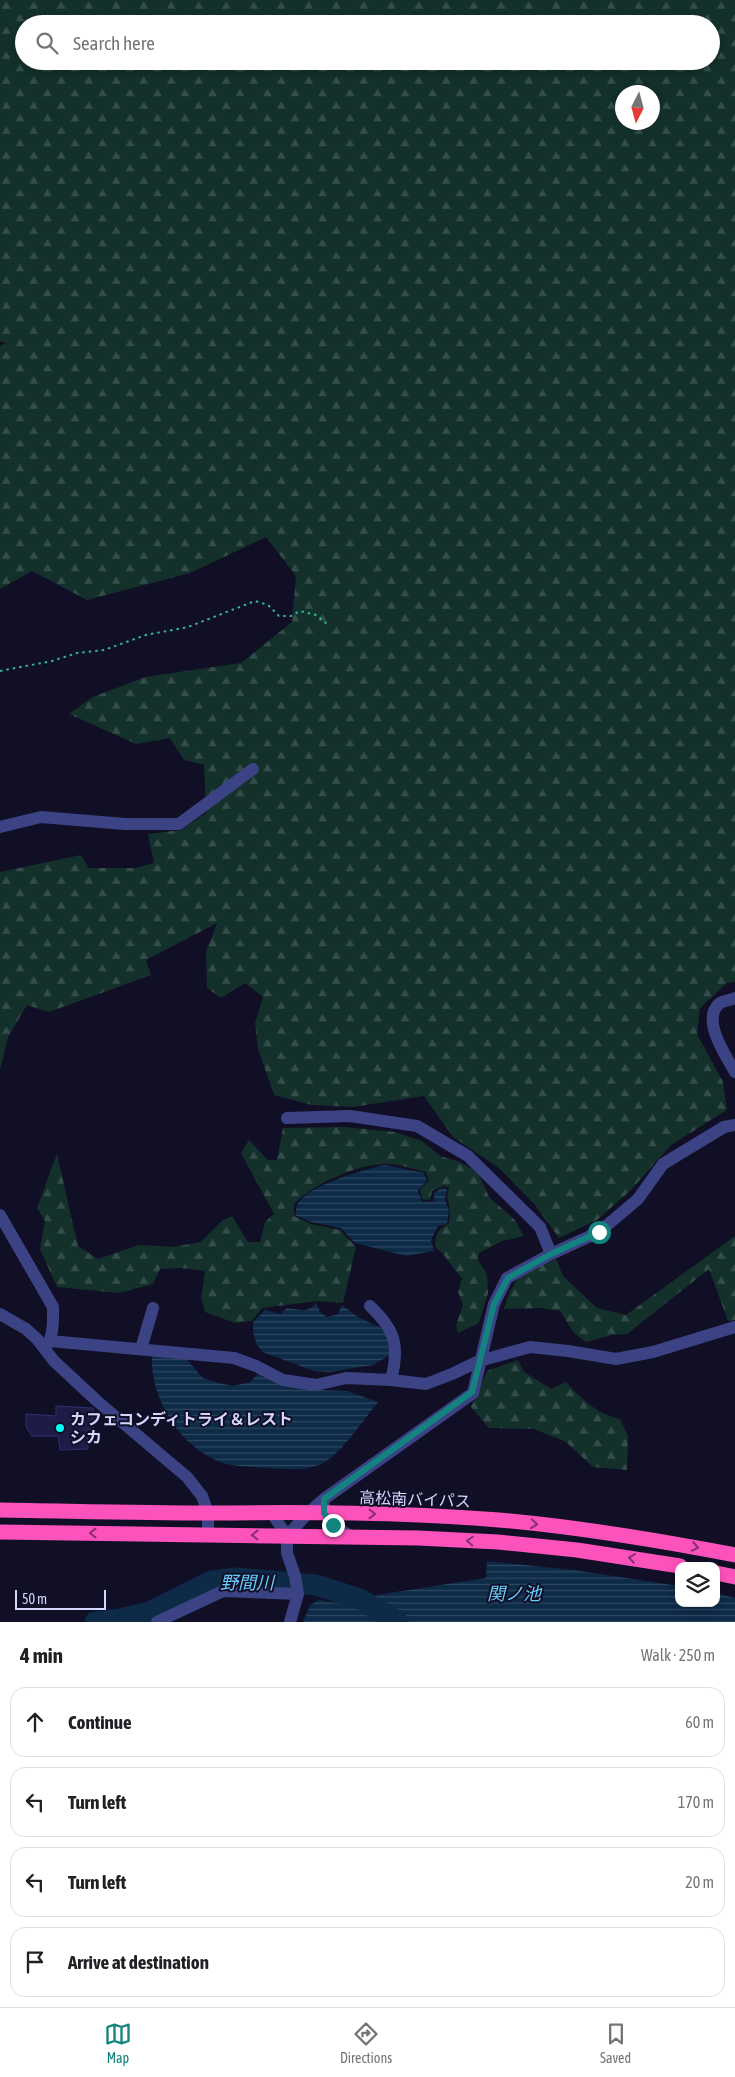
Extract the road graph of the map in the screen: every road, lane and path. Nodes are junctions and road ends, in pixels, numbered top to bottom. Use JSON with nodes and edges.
{"nodes":[{"id":1,"x":327,"y":624,"type":"dead end"},
{"id":2,"x":0,"y":670,"type":"edge"},
{"id":3,"x":253,"y":768,"type":"dead end"},
{"id":4,"x":0,"y":827,"type":"edge"},
{"id":5,"x":735,"y":998,"type":"edge"},
{"id":6,"x":735,"y":1072,"type":"edge"},
{"id":7,"x":287,"y":1118,"type":"dead end"},
{"id":8,"x":735,"y":1125,"type":"edge"},
{"id":9,"x":0,"y":1215,"type":"edge"},
{"id":10,"x":551,"y":1254,"type":"junction"},
{"id":11,"x":370,"y":1306,"type":"dead end"},
{"id":12,"x":153,"y":1308,"type":"dead end"},
{"id":13,"x":0,"y":1314,"type":"edge"},
{"id":14,"x":735,"y":1327,"type":"edge"},
{"id":15,"x":47,"y":1345,"type":"junction"},
{"id":16,"x":140,"y":1348,"type":"junction"},
{"id":17,"x":479,"y":1361,"type":"junction"},
{"id":18,"x":392,"y":1380,"type":"junction"},
{"id":19,"x":324,"y":1506,"type":"junction"},
{"id":20,"x":0,"y":1510,"type":"edge"},
{"id":21,"x":270,"y":1512,"type":"junction"},
{"id":22,"x":208,"y":1513,"type":"junction"},
{"id":23,"x":308,"y":1513,"type":"junction"},
{"id":24,"x":0,"y":1532,"type":"edge"},
{"id":25,"x":208,"y":1534,"type":"junction"},
{"id":26,"x":287,"y":1536,"type":"junction"},
{"id":27,"x":351,"y":1536,"type":"junction"},
{"id":28,"x":735,"y":1555,"type":"edge"},
{"id":29,"x":675,"y":1565,"type":"edge"},
{"id":30,"x":720,"y":1575,"type":"edge"},
{"id":31,"x":735,"y":1577,"type":"edge"},
{"id":32,"x":298,"y":1594,"type":"junction"},
{"id":33,"x":157,"y":1622,"type":"edge"},
{"id":34,"x":290,"y":1622,"type":"edge"}],
"edges":[{"from":1,"to":2,"type":"path"},
{"from":3,"to":4,"type":"street"},
{"from":5,"to":6,"type":"street"},
{"from":7,"to":10,"type":"street"},
{"from":8,"to":10,"type":"street"},
{"from":9,"to":15,"type":"street"},
{"from":10,"to":17,"type":"street"},
{"from":11,"to":18,"type":"street"},
{"from":12,"to":16,"type":"street"},
{"from":13,"to":15,"type":"street"},
{"from":14,"to":17,"type":"street"},
{"from":15,"to":16,"type":"street"},
{"from":15,"to":22,"type":"street"},
{"from":16,"to":18,"type":"street"},
{"from":17,"to":18,"type":"street"},
{"from":17,"to":19,"type":"street"},
{"from":19,"to":23,"type":"highway","name":"高松南バイパス"},
{"from":19,"to":27,"type":"street"},
{"from":19,"to":28,"type":"highway","name":"高松南バイパス","one_way":true},
{"from":20,"to":22,"type":"highway","name":"高松南バイパス"},
{"from":21,"to":22,"type":"highway","name":"高松南バイパス"},
{"from":21,"to":23,"type":"highway","name":"高松南バイパス"},
{"from":21,"to":26,"type":"street"},
{"from":22,"to":25,"type":"street"},
{"from":23,"to":26,"type":"street"},
{"from":25,"to":24,"type":"highway","one_way":true},
{"from":26,"to":25,"type":"highway","one_way":true},
{"from":26,"to":27,"type":"highway"},
{"from":26,"to":32,"type":"street"},
{"from":29,"to":27,"type":"highway","one_way":true},
{"from":30,"to":31,"type":"highway"},
{"from":32,"to":33,"type":"street"},
{"from":32,"to":34,"type":"street"}]}
